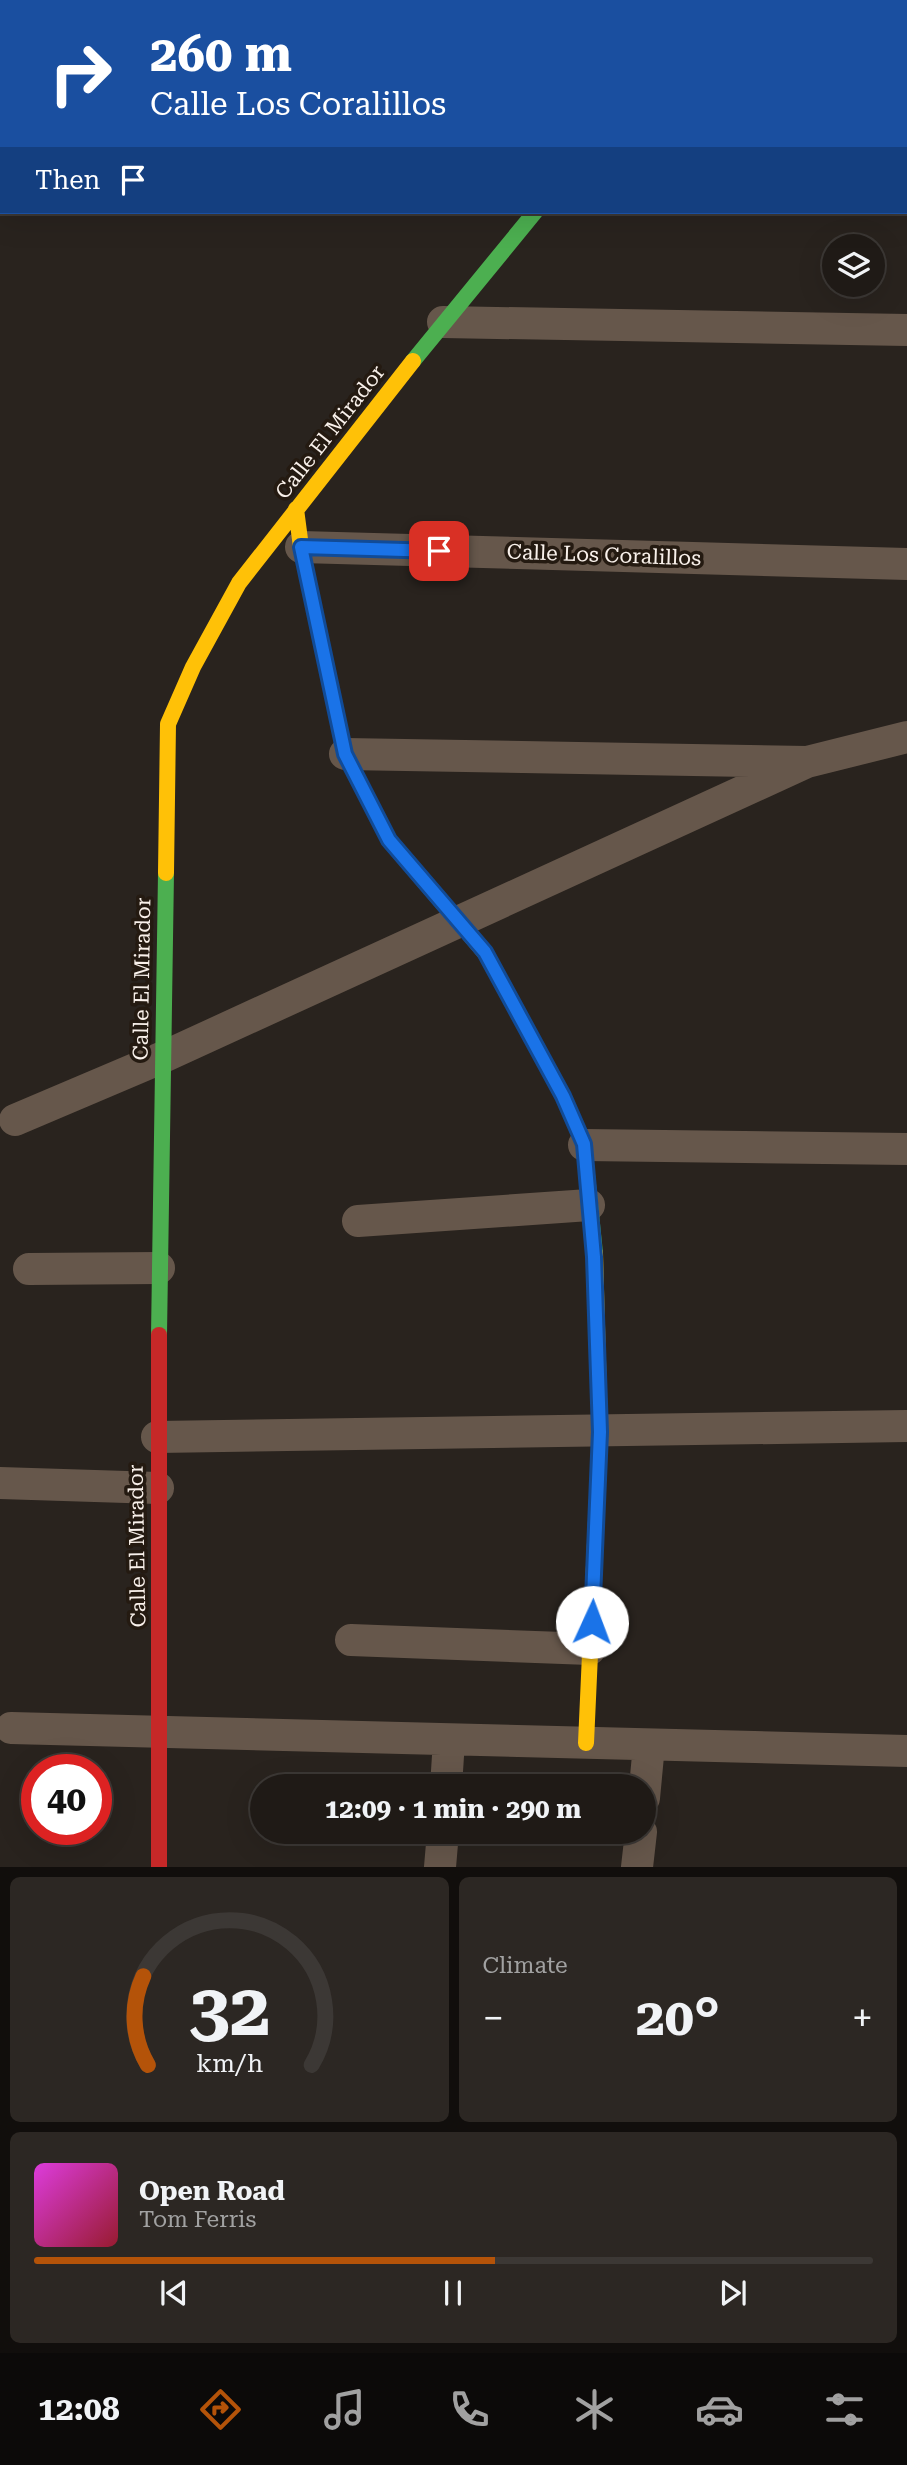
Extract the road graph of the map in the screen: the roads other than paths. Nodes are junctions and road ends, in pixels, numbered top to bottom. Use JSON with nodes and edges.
{"nodes":[{"id":1,"x":533,"y":214,"type":"edge"},
{"id":2,"x":443,"y":322,"type":"junction"},
{"id":3,"x":907,"y":330,"type":"edge"},
{"id":4,"x":296,"y":509,"type":"junction"},
{"id":5,"x":301,"y":547,"type":"junction"},
{"id":6,"x":907,"y":564,"type":"edge"},
{"id":7,"x":907,"y":737,"type":"edge"},
{"id":8,"x":345,"y":754,"type":"junction"},
{"id":9,"x":807,"y":762,"type":"junction"},
{"id":10,"x":458,"y":921,"type":"junction"},
{"id":11,"x":161,"y":1058,"type":"junction"},
{"id":12,"x":15,"y":1120,"type":"dead end"},
{"id":13,"x":584,"y":1144,"type":"junction"},
{"id":14,"x":907,"y":1149,"type":"edge"},
{"id":15,"x":589,"y":1205,"type":"junction"},
{"id":16,"x":358,"y":1221,"type":"dead end"},
{"id":17,"x":159,"y":1268,"type":"junction"},
{"id":18,"x":29,"y":1269,"type":"dead end"},
{"id":19,"x":907,"y":1426,"type":"edge"},
{"id":20,"x":600,"y":1432,"type":"junction"},
{"id":21,"x":157,"y":1437,"type":"junction"},
{"id":22,"x":0,"y":1483,"type":"edge"},
{"id":23,"x":158,"y":1488,"type":"junction"},
{"id":24,"x":351,"y":1640,"type":"dead end"},
{"id":25,"x":590,"y":1649,"type":"junction"},
{"id":26,"x":11,"y":1728,"type":"dead end"},
{"id":27,"x":160,"y":1732,"type":"junction"},
{"id":28,"x":449,"y":1740,"type":"junction"},
{"id":29,"x":586,"y":1743,"type":"junction"},
{"id":30,"x":649,"y":1745,"type":"junction"},
{"id":31,"x":907,"y":1751,"type":"edge"},
{"id":32,"x":447,"y":1774,"type":"edge"},
{"id":33,"x":646,"y":1774,"type":"edge"},
{"id":34,"x":442,"y":1844,"type":"edge"},
{"id":35,"x":640,"y":1844,"type":"edge"},
{"id":36,"x":159,"y":1867,"type":"edge"},
{"id":37,"x":440,"y":1867,"type":"edge"},
{"id":38,"x":637,"y":1867,"type":"edge"}],
"edges":[{"from":1,"to":2,"type":"street","name":"Calle El Mirador"},
{"from":2,"to":3,"type":"street"},
{"from":2,"to":4,"type":"street","name":"Calle El Mirador"},
{"from":4,"to":5,"type":"street"},
{"from":4,"to":11,"type":"street","name":"Calle El Mirador"},
{"from":5,"to":6,"type":"street","name":"Calle Los Coralillos"},
{"from":5,"to":8,"type":"street"},
{"from":7,"to":9,"type":"street"},
{"from":8,"to":9,"type":"street"},
{"from":8,"to":10,"type":"street"},
{"from":9,"to":10,"type":"street"},
{"from":10,"to":11,"type":"street"},
{"from":10,"to":13,"type":"street"},
{"from":11,"to":12,"type":"street"},
{"from":11,"to":17,"type":"street","name":"Calle El Mirador"},
{"from":13,"to":14,"type":"street"},
{"from":13,"to":15,"type":"street"},
{"from":15,"to":16,"type":"street"},
{"from":15,"to":20,"type":"street"},
{"from":17,"to":18,"type":"street"},
{"from":17,"to":21,"type":"street","name":"Calle El Mirador"},
{"from":19,"to":20,"type":"street"},
{"from":20,"to":21,"type":"street"},
{"from":20,"to":25,"type":"street"},
{"from":21,"to":23,"type":"street","name":"Calle El Mirador"},
{"from":22,"to":23,"type":"street"},
{"from":23,"to":27,"type":"street","name":"Calle El Mirador"},
{"from":24,"to":25,"type":"street"},
{"from":25,"to":29,"type":"street"},
{"from":26,"to":27,"type":"street"},
{"from":27,"to":28,"type":"street"},
{"from":27,"to":36,"type":"street","name":"Calle El Mirador"},
{"from":28,"to":29,"type":"street"},
{"from":28,"to":32,"type":"street"},
{"from":29,"to":30,"type":"street"},
{"from":30,"to":31,"type":"street"},
{"from":30,"to":33,"type":"street"},
{"from":34,"to":37,"type":"street"},
{"from":35,"to":38,"type":"street"}]}
